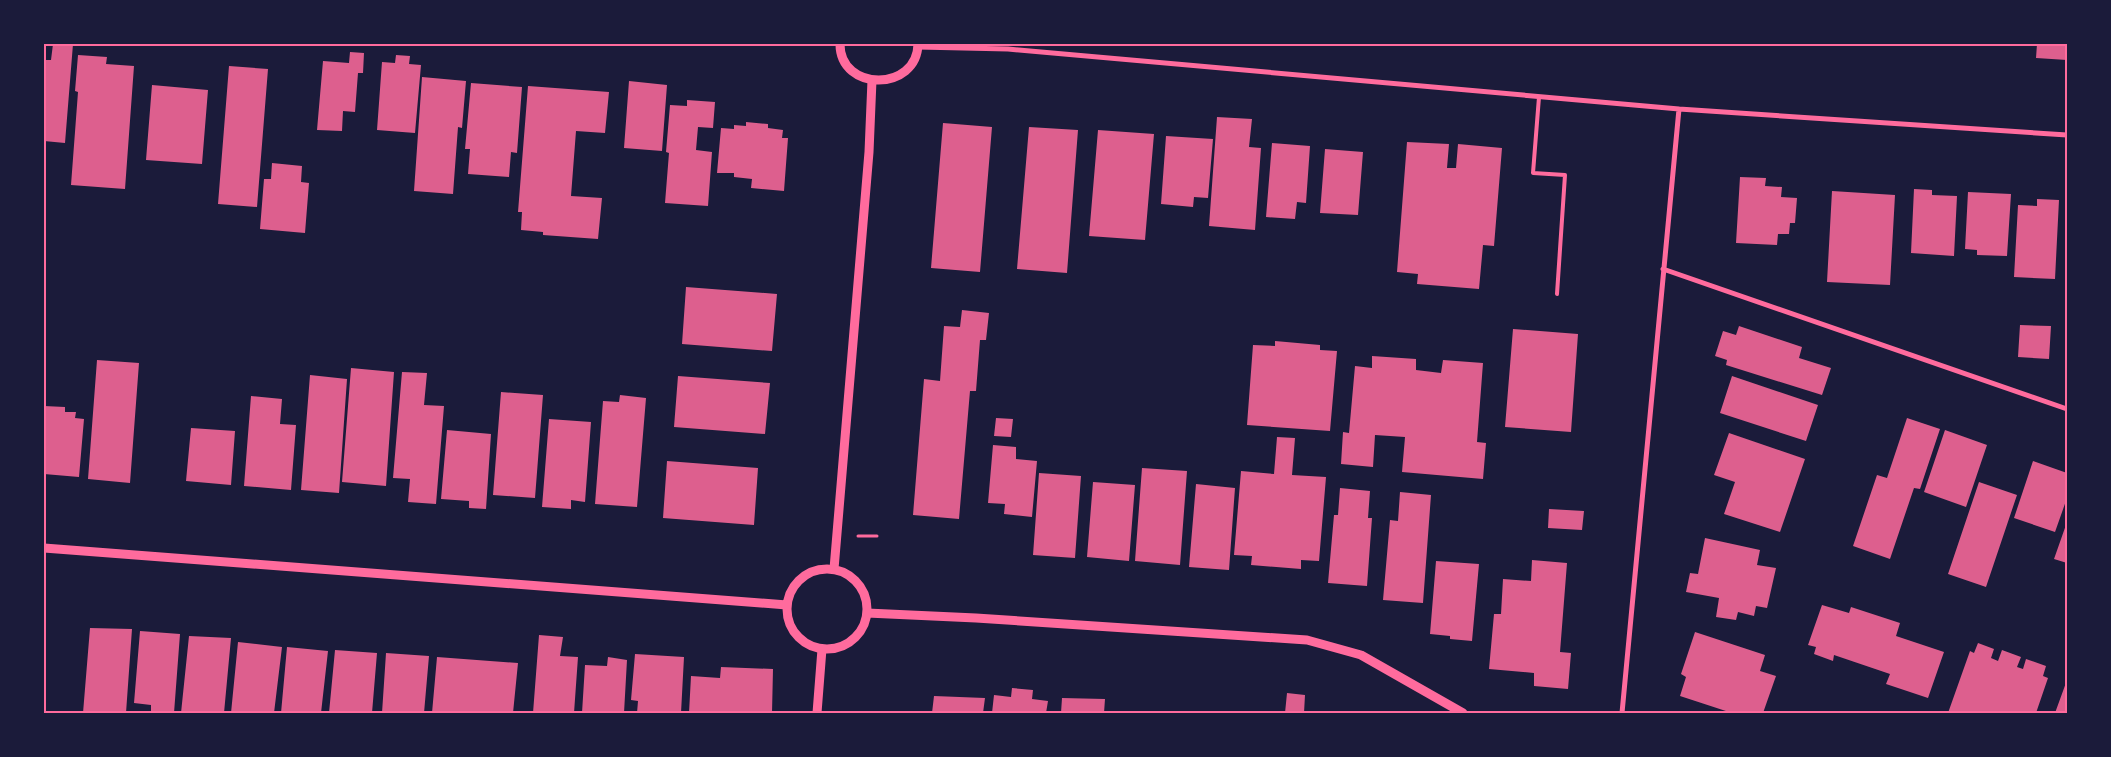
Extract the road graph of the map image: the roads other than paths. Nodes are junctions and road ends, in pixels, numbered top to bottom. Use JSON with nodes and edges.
{"nodes":[{"id":1,"x":840,"y":44,"type":"edge"},
{"id":2,"x":918,"y":46,"type":"edge"},
{"id":3,"x":872,"y":80,"type":"junction"},
{"id":4,"x":1539,"y":97,"type":"junction"},
{"id":5,"x":1678,"y":109,"type":"junction"},
{"id":6,"x":2067,"y":136,"type":"edge"},
{"id":7,"x":1663,"y":269,"type":"junction"},
{"id":8,"x":1557,"y":294,"type":"dead end"},
{"id":9,"x":2067,"y":409,"type":"edge"},
{"id":10,"x":44,"y":548,"type":"edge"},
{"id":11,"x":834,"y":570,"type":"junction"},
{"id":12,"x":787,"y":606,"type":"junction"},
{"id":13,"x":867,"y":613,"type":"junction"},
{"id":14,"x":822,"y":649,"type":"junction"},
{"id":15,"x":817,"y":713,"type":"edge"},
{"id":16,"x":1463,"y":713,"type":"edge"},
{"id":17,"x":1622,"y":713,"type":"edge"}],
"edges":[{"from":1,"to":3,"type":"street"},
{"from":2,"to":3,"type":"street"},
{"from":2,"to":4,"type":"street"},
{"from":3,"to":11,"type":"street"},
{"from":4,"to":5,"type":"street"},
{"from":4,"to":8,"type":"lane"},
{"from":5,"to":6,"type":"street"},
{"from":5,"to":7,"type":"street"},
{"from":7,"to":9,"type":"street"},
{"from":7,"to":17,"type":"street"},
{"from":10,"to":12,"type":"street"},
{"from":11,"to":12,"type":"street"},
{"from":11,"to":13,"type":"street"},
{"from":12,"to":14,"type":"street"},
{"from":13,"to":14,"type":"street"},
{"from":13,"to":16,"type":"street"},
{"from":14,"to":15,"type":"street"}]}
